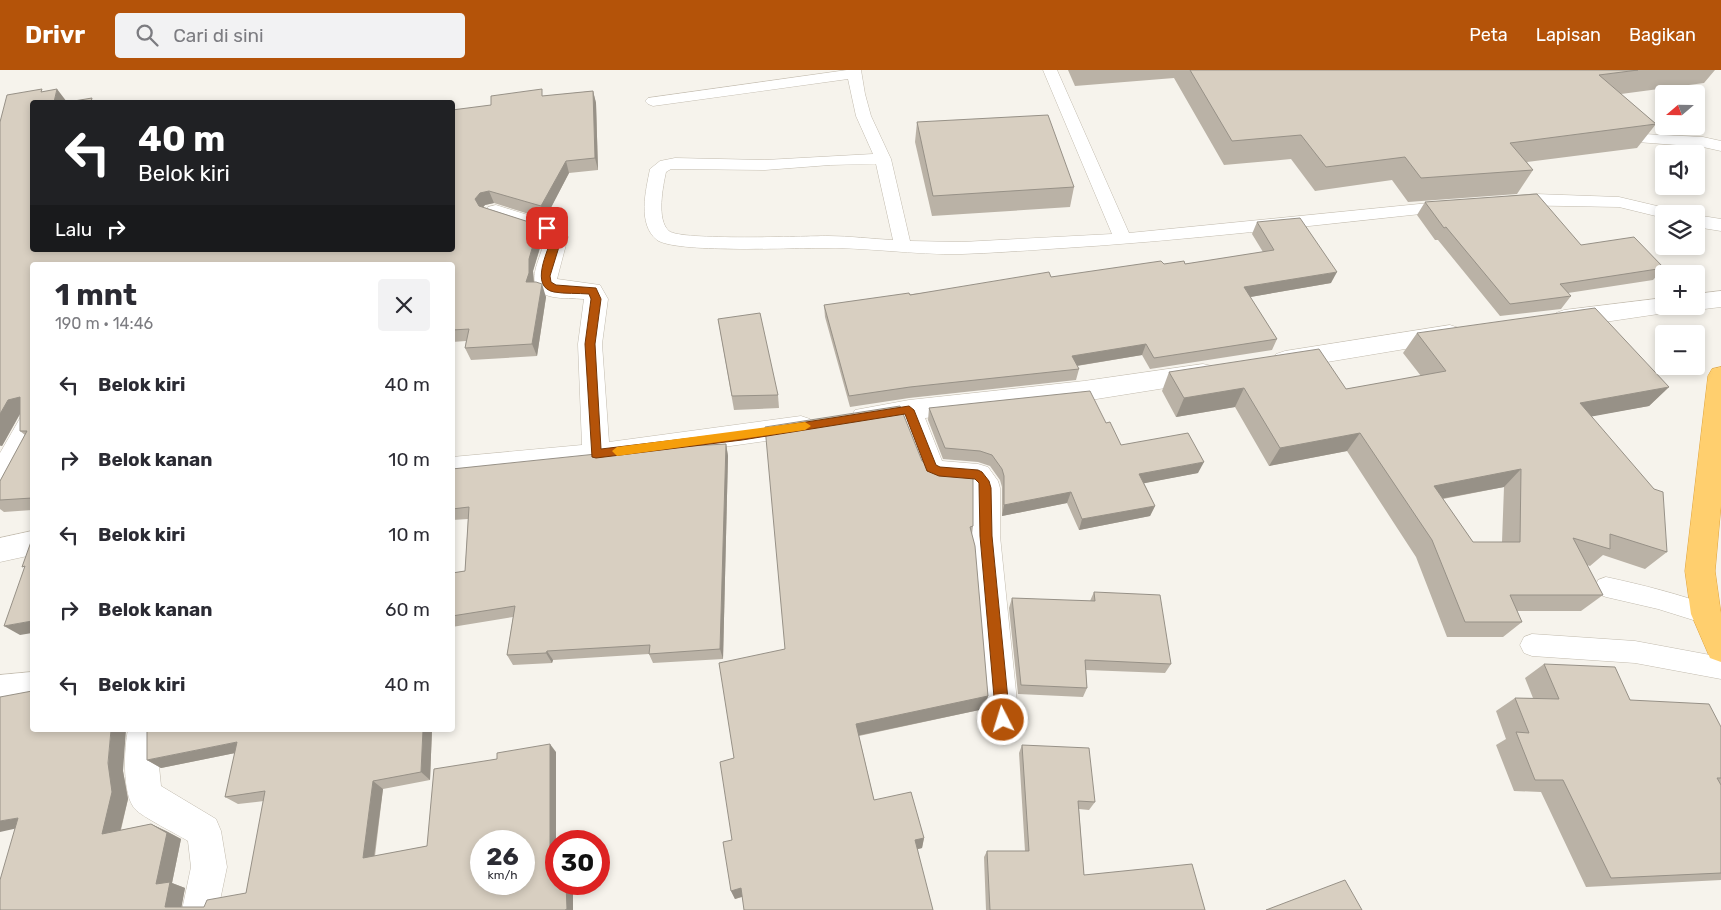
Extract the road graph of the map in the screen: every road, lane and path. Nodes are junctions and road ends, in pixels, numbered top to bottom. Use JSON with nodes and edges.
{"nodes":[{"id":1,"x":1050,"y":70,"type":"edge"},
{"id":2,"x":854,"y":72,"type":"edge"},
{"id":3,"x":653,"y":101,"type":"dead end"},
{"id":4,"x":1643,"y":139,"type":"edge"},
{"id":5,"x":1721,"y":146,"type":"edge"},
{"id":6,"x":883,"y":159,"type":"junction"},
{"id":7,"x":1497,"y":202,"type":"edge"},
{"id":8,"x":1468,"y":204,"type":"edge"},
{"id":9,"x":1655,"y":211,"type":"edge"},
{"id":10,"x":493,"y":212,"type":"edge"},
{"id":11,"x":1705,"y":222,"type":"edge"},
{"id":12,"x":1721,"y":225,"type":"edge"},
{"id":13,"x":1123,"y":239,"type":"junction"},
{"id":14,"x":903,"y":247,"type":"junction"},
{"id":15,"x":1721,"y":299,"type":"edge"},
{"id":16,"x":1705,"y":301,"type":"edge"},
{"id":17,"x":1655,"y":307,"type":"edge"},
{"id":18,"x":1541,"y":322,"type":"edge"},
{"id":19,"x":1474,"y":330,"type":"edge"},
{"id":20,"x":1267,"y":363,"type":"edge"},
{"id":21,"x":1227,"y":369,"type":"edge"},
{"id":22,"x":1721,"y":376,"type":"edge"},
{"id":23,"x":909,"y":410,"type":"junction"},
{"id":24,"x":30,"y":424,"type":"edge"},
{"id":25,"x":596,"y":454,"type":"junction"},
{"id":26,"x":455,"y":468,"type":"edge"},
{"id":27,"x":0,"y":478,"type":"edge"},
{"id":28,"x":30,"y":542,"type":"edge"},
{"id":29,"x":0,"y":550,"type":"edge"},
{"id":30,"x":1606,"y":586,"type":"dead end"},
{"id":31,"x":1713,"y":607,"type":"edge"},
{"id":32,"x":1532,"y":645,"type":"dead end"},
{"id":33,"x":1721,"y":648,"type":"edge"},
{"id":34,"x":1721,"y":668,"type":"edge"},
{"id":35,"x":30,"y":687,"type":"edge"},
{"id":36,"x":0,"y":690,"type":"edge"},
{"id":37,"x":1003,"y":720,"type":"dead end"},
{"id":38,"x":144,"y":732,"type":"edge"},
{"id":39,"x":200,"y":910,"type":"edge"}],
"edges":[{"from":1,"to":13,"type":"lane"},
{"from":2,"to":3,"type":"lane"},
{"from":2,"to":6,"type":"lane"},
{"from":4,"to":5,"type":"lane"},
{"from":6,"to":14,"type":"lane"},
{"from":6,"to":14,"type":"lane"},
{"from":7,"to":9,"type":"lane"},
{"from":8,"to":13,"type":"lane"},
{"from":10,"to":25,"type":"street"},
{"from":11,"to":12,"type":"lane"},
{"from":13,"to":14,"type":"lane"},
{"from":15,"to":16,"type":"street"},
{"from":17,"to":18,"type":"street"},
{"from":19,"to":20,"type":"street"},
{"from":21,"to":23,"type":"street"},
{"from":22,"to":31,"type":"highway"},
{"from":23,"to":25,"type":"street"},
{"from":23,"to":37,"type":"street"},
{"from":24,"to":27,"type":"street"},
{"from":25,"to":26,"type":"street"},
{"from":28,"to":29,"type":"street"},
{"from":30,"to":31,"type":"lane"},
{"from":31,"to":33,"type":"highway"},
{"from":32,"to":34,"type":"lane"},
{"from":35,"to":36,"type":"street"},
{"from":38,"to":39,"type":"street"}]}
